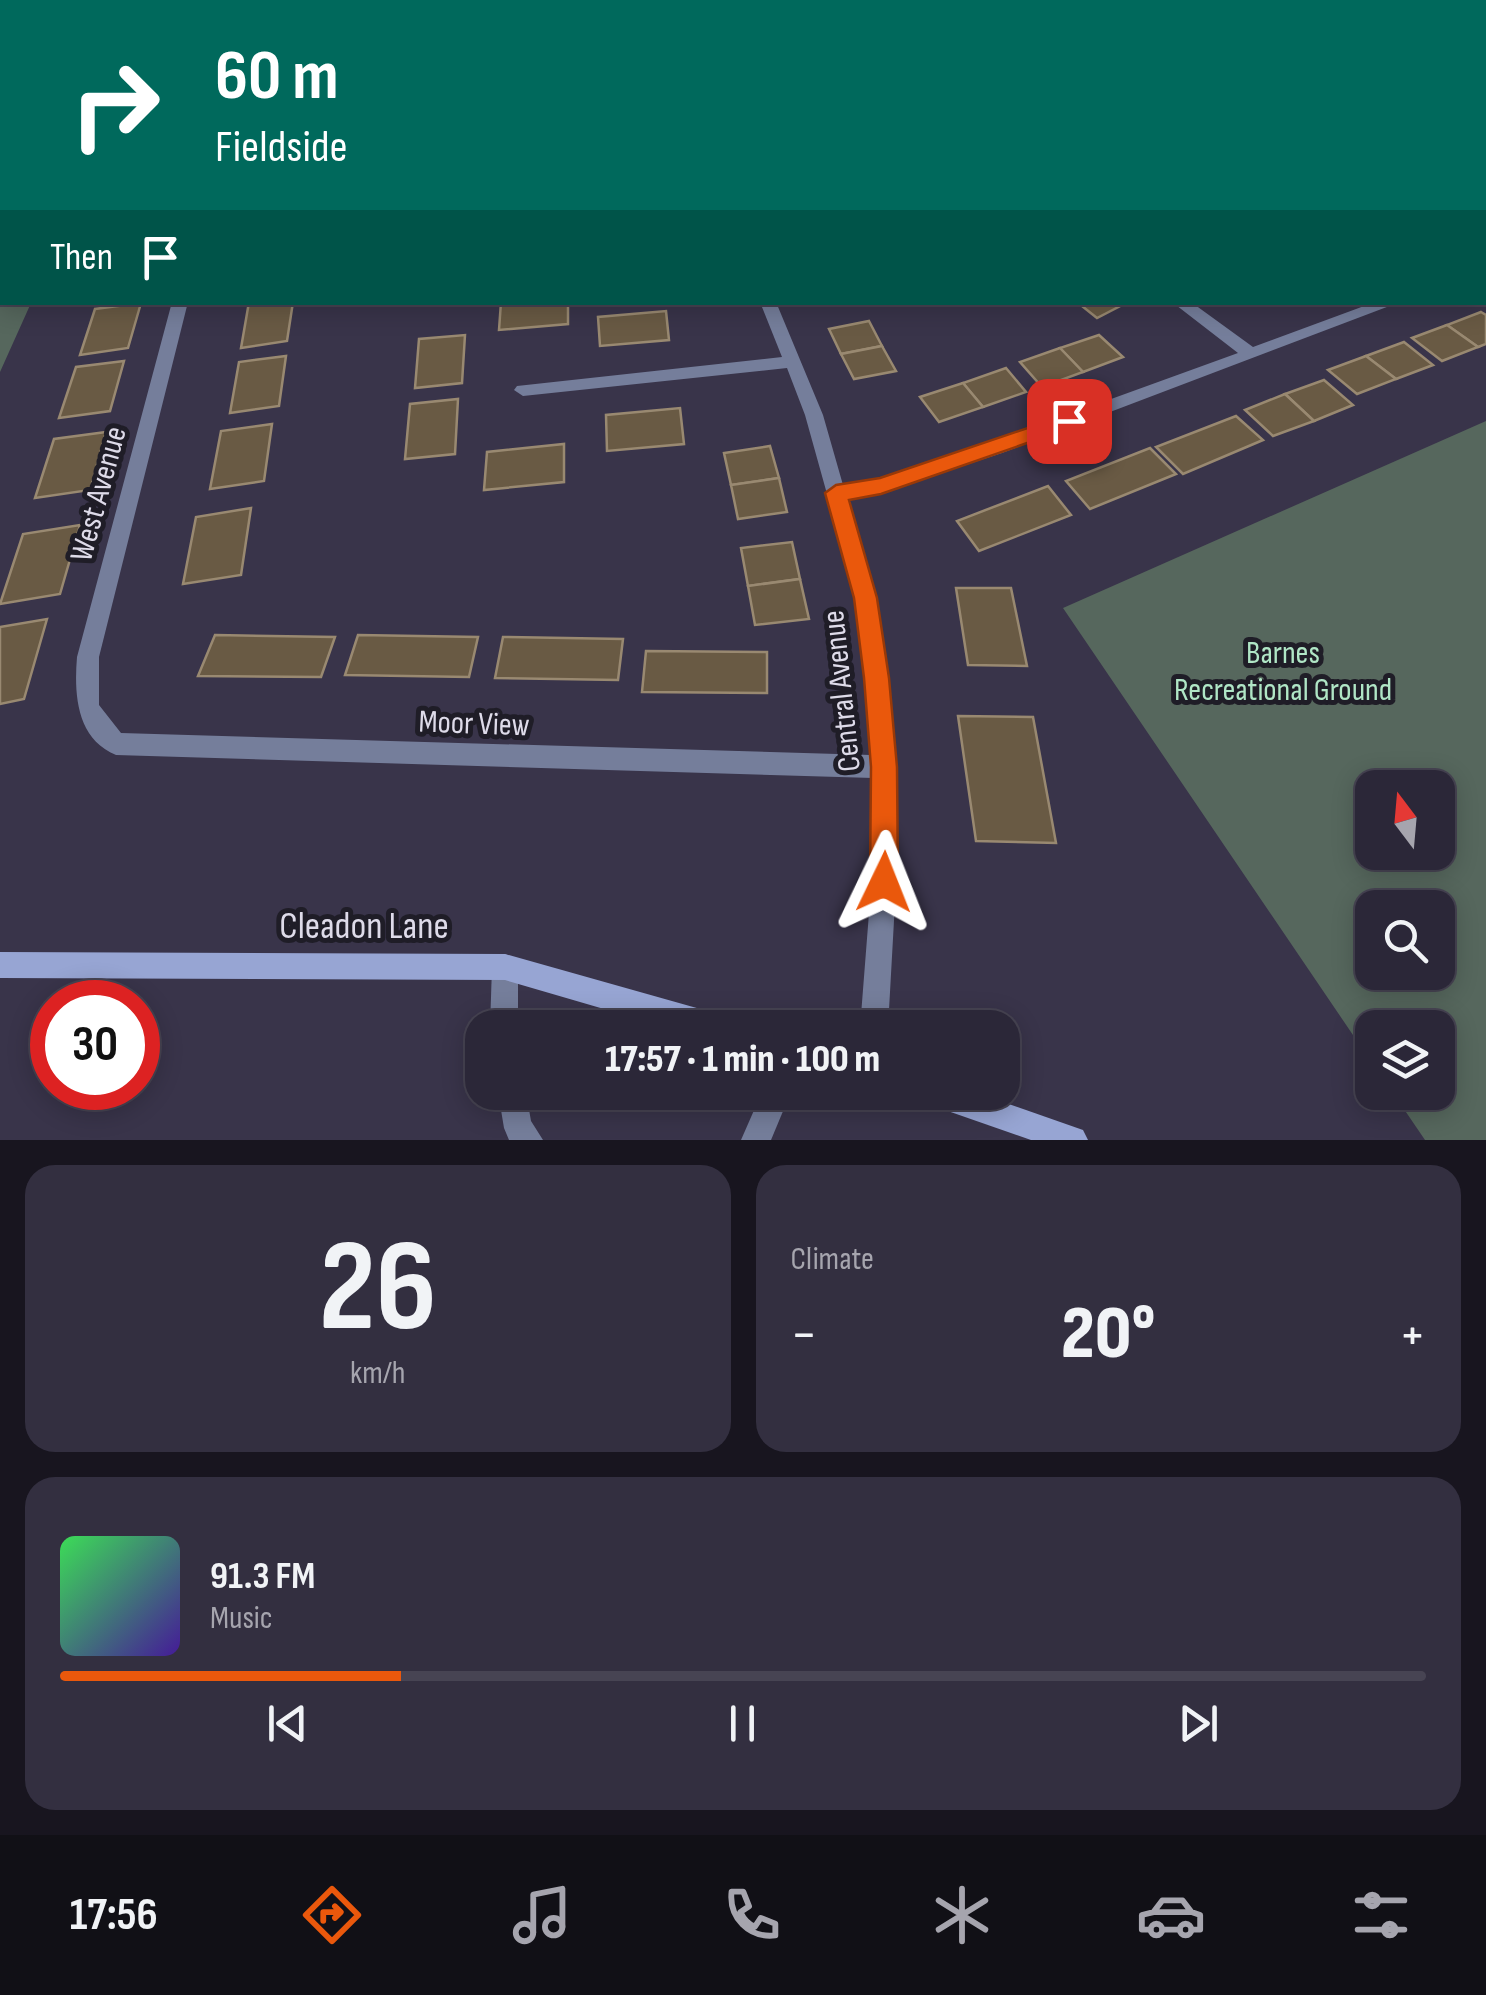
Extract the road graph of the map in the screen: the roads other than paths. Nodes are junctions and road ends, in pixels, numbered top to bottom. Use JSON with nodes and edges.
{"nodes":[{"id":1,"x":179,"y":305,"type":"edge"},
{"id":2,"x":769,"y":305,"type":"edge"},
{"id":3,"x":1184,"y":305,"type":"edge"},
{"id":4,"x":1384,"y":305,"type":"edge"},
{"id":5,"x":1251,"y":354,"type":"junction"},
{"id":6,"x":792,"y":362,"type":"junction"},
{"id":7,"x":523,"y":390,"type":"dead end"},
{"id":8,"x":836,"y":493,"type":"junction"},
{"id":9,"x":84,"y":702,"type":"joint"},
{"id":10,"x":884,"y":767,"type":"junction"},
{"id":11,"x":0,"y":965,"type":"edge"},
{"id":12,"x":505,"y":967,"type":"junction"},
{"id":13,"x":504,"y":1010,"type":"edge"},
{"id":14,"x":655,"y":1010,"type":"edge"},
{"id":15,"x":875,"y":1010,"type":"edge"},
{"id":16,"x":515,"y":1110,"type":"edge"},
{"id":17,"x":770,"y":1110,"type":"edge"},
{"id":18,"x":985,"y":1110,"type":"edge"},
{"id":19,"x":528,"y":1140,"type":"edge"},
{"id":20,"x":756,"y":1140,"type":"edge"},
{"id":21,"x":1073,"y":1140,"type":"edge"}],
"edges":[{"from":1,"to":9,"type":"street","name":"West Avenue"},
{"from":2,"to":6,"type":"street","name":"Central Avenue"},
{"from":3,"to":5,"type":"street"},
{"from":4,"to":5,"type":"street"},
{"from":5,"to":8,"type":"street"},
{"from":6,"to":7,"type":"street"},
{"from":6,"to":8,"type":"street","name":"Central Avenue"},
{"from":8,"to":10,"type":"street","name":"Central Avenue"},
{"from":9,"to":10,"type":"street","name":"Moor View"},
{"from":10,"to":15,"type":"street","name":"Central Avenue"},
{"from":11,"to":12,"type":"street","name":"Cleadon Lane"},
{"from":12,"to":13,"type":"street"},
{"from":12,"to":14,"type":"street","name":"Cleadon Lane"},
{"from":16,"to":19,"type":"street"},
{"from":17,"to":20,"type":"street"},
{"from":18,"to":21,"type":"street"}]}
